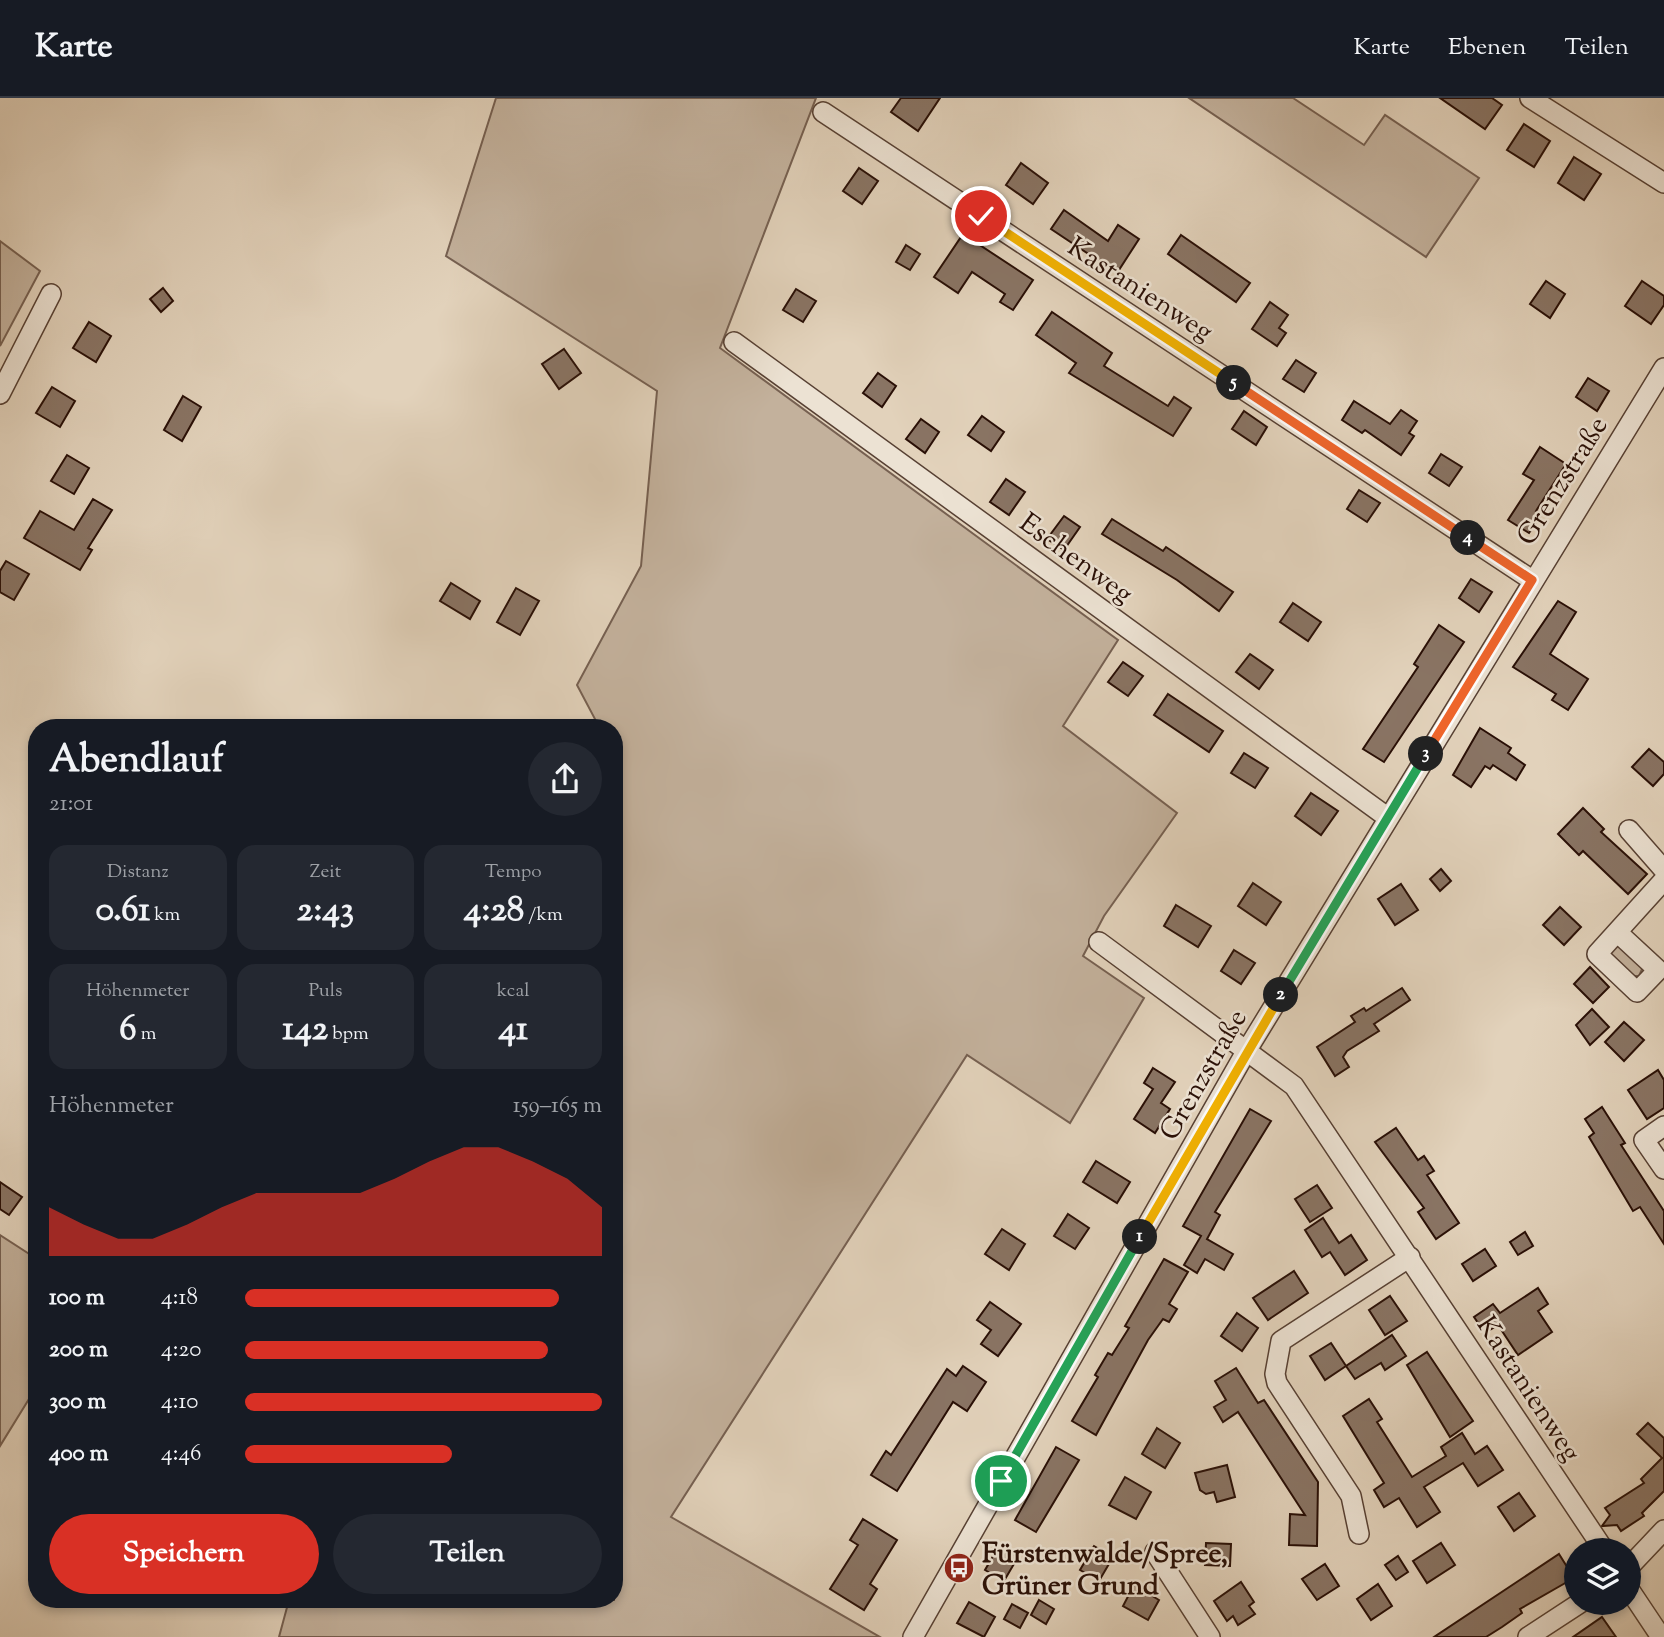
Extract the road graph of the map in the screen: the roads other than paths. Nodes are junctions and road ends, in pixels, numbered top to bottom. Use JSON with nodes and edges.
{"nodes":[{"id":1,"x":1530,"y":98,"type":"edge"},
{"id":2,"x":823,"y":112,"type":"dead end"},
{"id":3,"x":1664,"y":183,"type":"edge"},
{"id":4,"x":51,"y":294,"type":"dead end"},
{"id":5,"x":734,"y":342,"type":"dead end"},
{"id":6,"x":1664,"y":368,"type":"edge"},
{"id":7,"x":0,"y":394,"type":"edge"},
{"id":8,"x":1532,"y":580,"type":"junction"},
{"id":9,"x":1387,"y":817,"type":"junction"},
{"id":10,"x":1629,"y":830,"type":"dead end"},
{"id":11,"x":1664,"y":870,"type":"edge"},
{"id":12,"x":1664,"y":880,"type":"edge"},
{"id":13,"x":1617,"y":932,"type":"dead end"},
{"id":14,"x":1099,"y":942,"type":"dead end"},
{"id":15,"x":1247,"y":1050,"type":"junction"},
{"id":16,"x":1664,"y":1126,"type":"edge"},
{"id":17,"x":1664,"y":1169,"type":"edge"},
{"id":18,"x":1410,"y":1257,"type":"junction"},
{"id":19,"x":1664,"y":1530,"type":"edge"},
{"id":20,"x":1359,"y":1534,"type":"dead end"},
{"id":21,"x":1596,"y":1538,"type":"edge"},
{"id":22,"x":1155,"y":1552,"type":"dead end"},
{"id":23,"x":1641,"y":1554,"type":"edge"},
{"id":24,"x":1641,"y":1607,"type":"edge"},
{"id":25,"x":1564,"y":1613,"type":"edge"},
{"id":26,"x":919,"y":1635,"type":"edge"},
{"id":27,"x":1210,"y":1637,"type":"edge"},
{"id":28,"x":1528,"y":1637,"type":"edge"},
{"id":29,"x":1661,"y":1637,"type":"edge"}],
"edges":[{"from":1,"to":3,"type":"street"},
{"from":2,"to":8,"type":"street","name":"Kastanienweg"},
{"from":4,"to":7,"type":"street"},
{"from":5,"to":9,"type":"street","name":"Eschenweg"},
{"from":6,"to":8,"type":"street","name":"Grenzstraße"},
{"from":8,"to":9,"type":"street","name":"Grenzstraße"},
{"from":9,"to":15,"type":"street","name":"Grenzstraße"},
{"from":10,"to":11,"type":"street"},
{"from":12,"to":13,"type":"street"},
{"from":14,"to":15,"type":"street","name":"Kastanienweg"},
{"from":15,"to":18,"type":"street","name":"Kastanienweg"},
{"from":15,"to":26,"type":"street","name":"Grenzstraße"},
{"from":16,"to":17,"type":"street"},
{"from":18,"to":20,"type":"street"},
{"from":18,"to":21,"type":"street","name":"Kastanienweg"},
{"from":19,"to":23,"type":"street"},
{"from":22,"to":27,"type":"street"},
{"from":24,"to":29,"type":"street"},
{"from":25,"to":28,"type":"street"}]}
